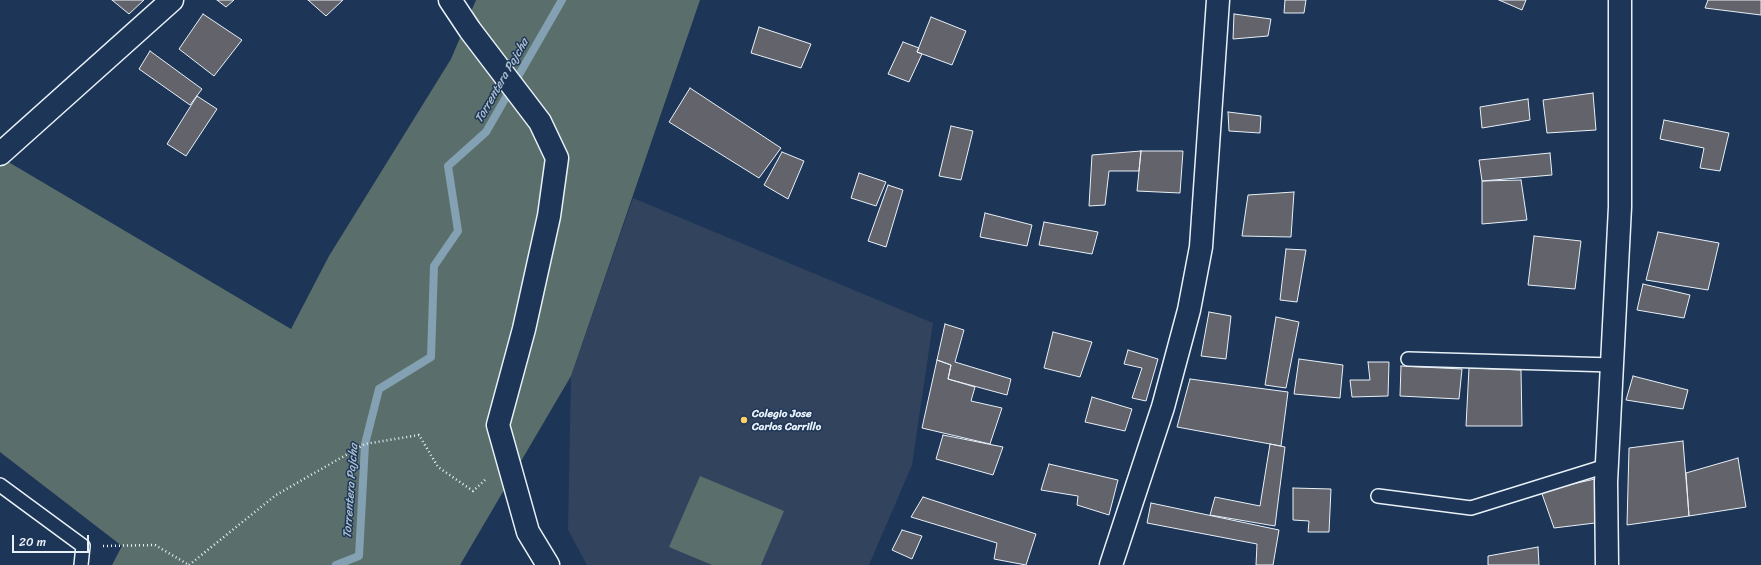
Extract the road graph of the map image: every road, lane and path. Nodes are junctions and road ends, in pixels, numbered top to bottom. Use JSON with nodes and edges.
{"nodes":[{"id":1,"x":172,"y":0,"type":"edge"},
{"id":2,"x":450,"y":0,"type":"edge"},
{"id":3,"x":1218,"y":0,"type":"edge"},
{"id":4,"x":1620,"y":0,"type":"edge"},
{"id":5,"x":0,"y":154,"type":"edge"},
{"id":6,"x":1408,"y":359,"type":"dead end"},
{"id":7,"x":1612,"y":365,"type":"junction"},
{"id":8,"x":508,"y":459,"type":"junction"},
{"id":9,"x":1606,"y":466,"type":"junction"},
{"id":10,"x":0,"y":484,"type":"edge"},
{"id":11,"x":1378,"y":496,"type":"dead end"},
{"id":12,"x":83,"y":546,"type":"junction"},
{"id":13,"x":81,"y":565,"type":"edge"},
{"id":14,"x":189,"y":565,"type":"edge"},
{"id":15,"x":548,"y":565,"type":"edge"},
{"id":16,"x":1111,"y":565,"type":"edge"},
{"id":17,"x":1607,"y":565,"type":"edge"}],
"edges":[{"from":1,"to":5,"type":"street"},
{"from":2,"to":8,"type":"street"},
{"from":3,"to":16,"type":"street"},
{"from":4,"to":7,"type":"street"},
{"from":6,"to":7,"type":"lane"},
{"from":7,"to":9,"type":"street"},
{"from":8,"to":14,"type":"path"},
{"from":8,"to":15,"type":"street"},
{"from":9,"to":11,"type":"lane"},
{"from":9,"to":17,"type":"street"},
{"from":10,"to":12,"type":"lane"},
{"from":12,"to":13,"type":"lane"},
{"from":12,"to":14,"type":"path"}]}
